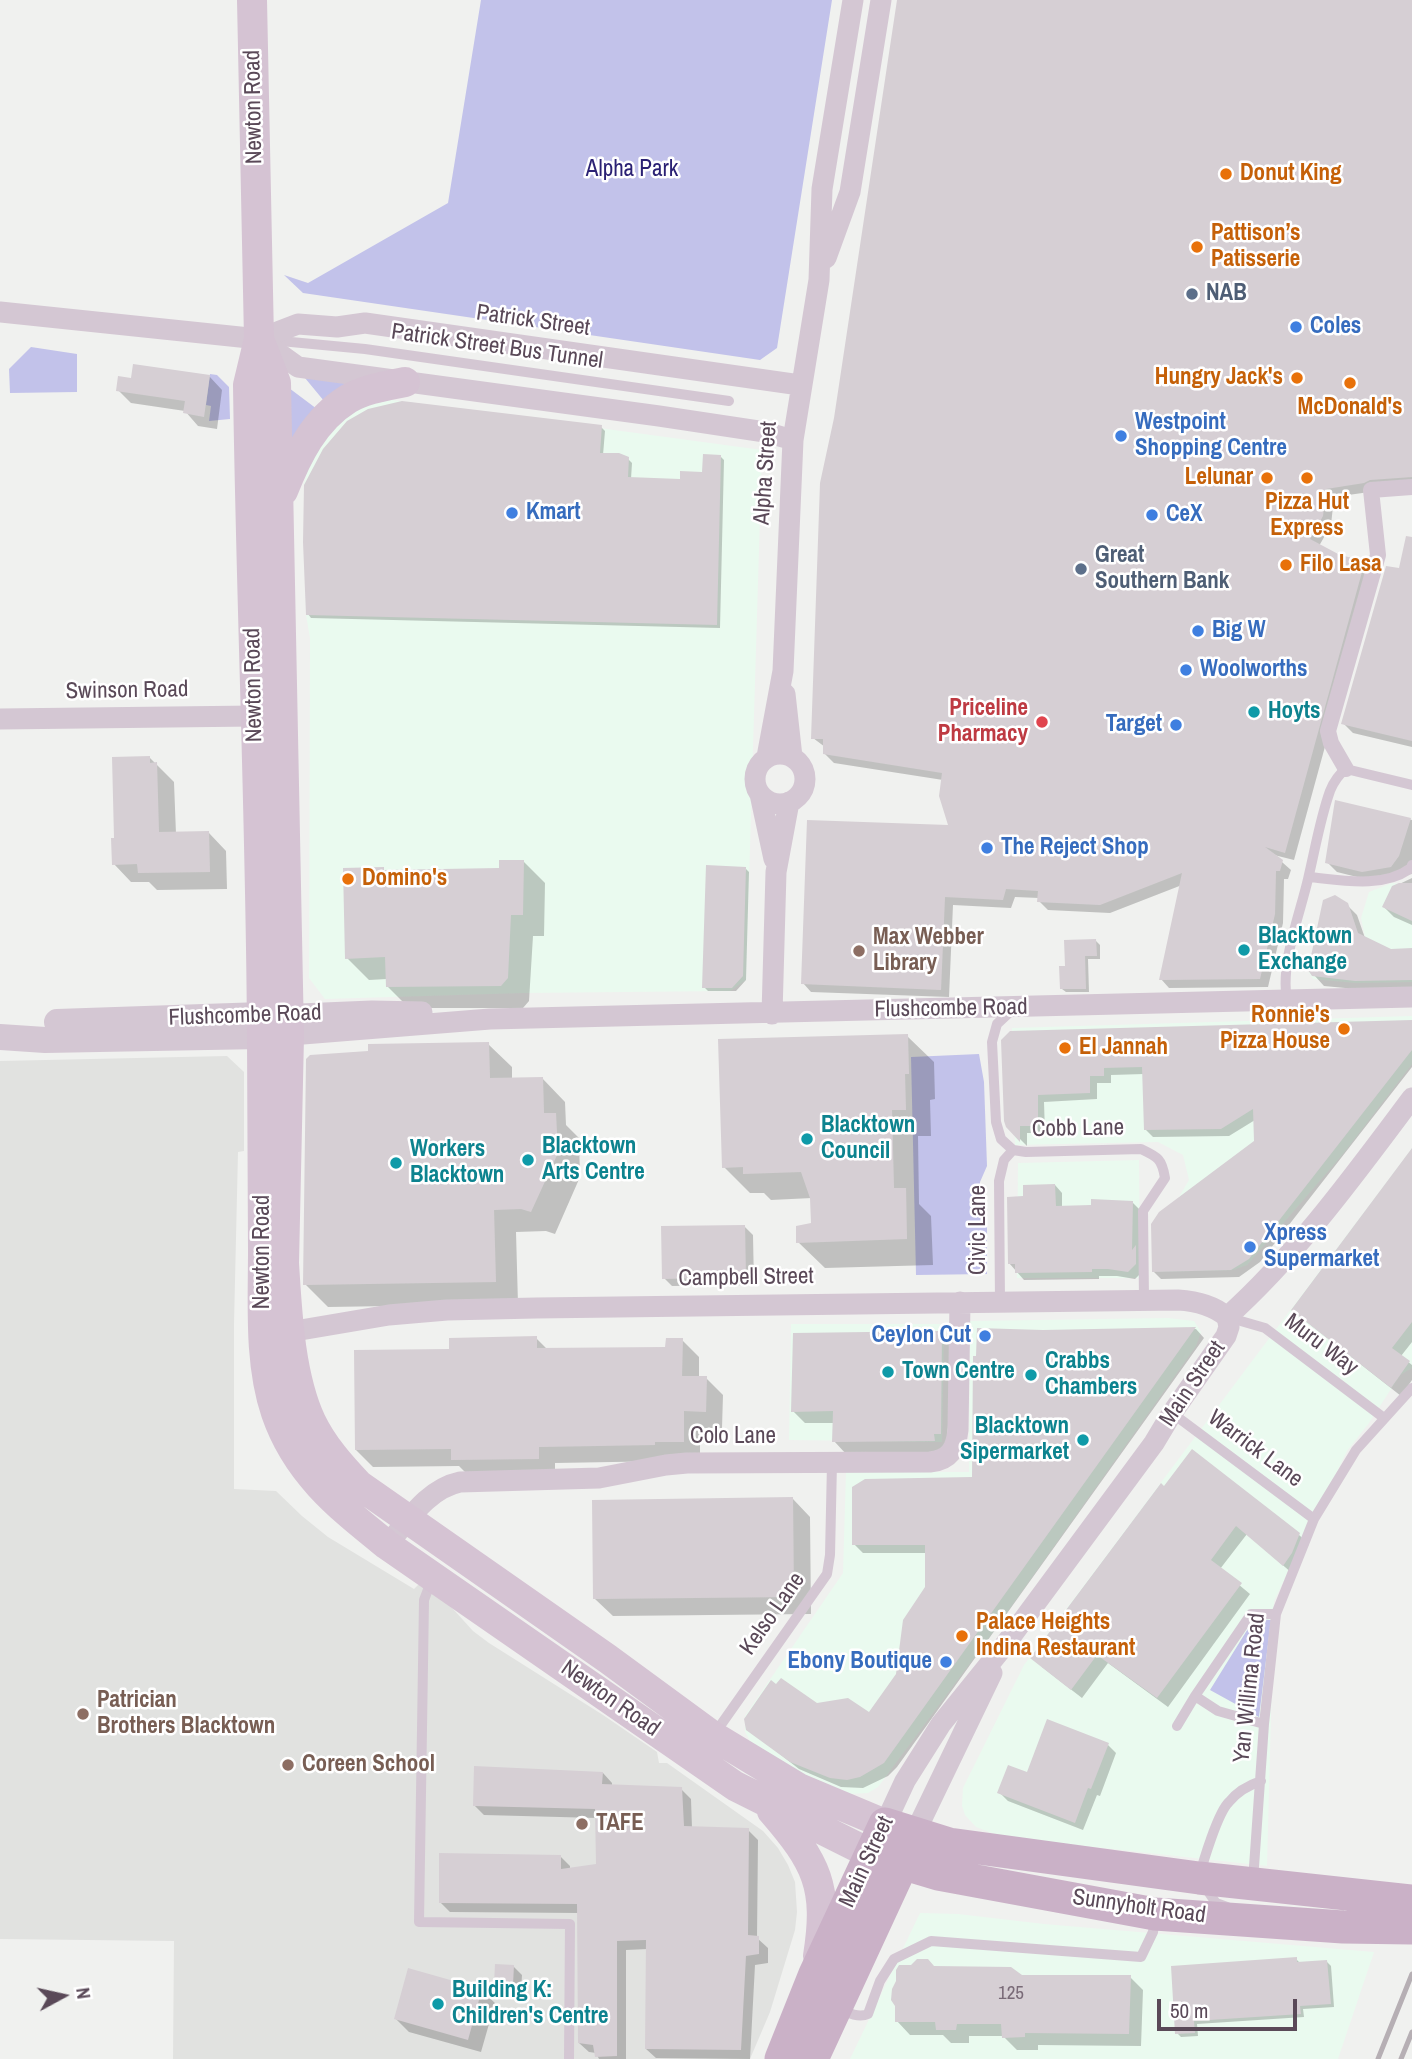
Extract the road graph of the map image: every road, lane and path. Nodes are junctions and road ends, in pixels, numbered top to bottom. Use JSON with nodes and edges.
{"nodes":[{"id":1,"x":252,"y":0,"type":"edge"},
{"id":2,"x":853,"y":0,"type":"edge"},
{"id":3,"x":881,"y":0,"type":"edge"},
{"id":4,"x":818,"y":280,"type":"junction"},
{"id":5,"x":0,"y":312,"type":"edge"},
{"id":6,"x":259,"y":339,"type":"junction"},
{"id":7,"x":405,"y":382,"type":"junction"},
{"id":8,"x":800,"y":385,"type":"junction"},
{"id":9,"x":729,"y":401,"type":"dead end"},
{"id":10,"x":793,"y":440,"type":"junction"},
{"id":11,"x":1412,"y":487,"type":"edge"},
{"id":12,"x":278,"y":503,"type":"junction"},
{"id":13,"x":783,"y":671,"type":"junction"},
{"id":14,"x":255,"y":716,"type":"junction"},
{"id":15,"x":0,"y":719,"type":"edge"},
{"id":16,"x":767,"y":757,"type":"junction"},
{"id":17,"x":792,"y":757,"type":"junction"},
{"id":18,"x":1346,"y":769,"type":"junction"},
{"id":19,"x":1412,"y":786,"type":"edge"},
{"id":20,"x":760,"y":794,"type":"junction"},
{"id":21,"x":789,"y":802,"type":"junction"},
{"id":22,"x":1412,"y":865,"type":"edge"},
{"id":23,"x":776,"y":872,"type":"junction"},
{"id":24,"x":1308,"y":877,"type":"junction"},
{"id":25,"x":1412,"y":998,"type":"edge"},
{"id":26,"x":1287,"y":1000,"type":"junction"},
{"id":27,"x":1014,"y":1008,"type":"junction"},
{"id":28,"x":772,"y":1014,"type":"junction"},
{"id":29,"x":275,"y":1025,"type":"junction"},
{"id":30,"x":0,"y":1028,"type":"edge"},
{"id":31,"x":0,"y":1037,"type":"edge"},
{"id":32,"x":1412,"y":1098,"type":"edge"},
{"id":33,"x":1013,"y":1150,"type":"junction"},
{"id":34,"x":1144,"y":1300,"type":"junction"},
{"id":35,"x":960,"y":1302,"type":"junction"},
{"id":36,"x":1000,"y":1302,"type":"junction"},
{"id":37,"x":1227,"y":1318,"type":"junction"},
{"id":38,"x":277,"y":1334,"type":"junction"},
{"id":39,"x":1412,"y":1388,"type":"edge"},
{"id":40,"x":1172,"y":1413,"type":"junction"},
{"id":41,"x":1384,"y":1418,"type":"junction"},
{"id":42,"x":832,"y":1463,"type":"junction"},
{"id":43,"x":1314,"y":1519,"type":"junction"},
{"id":44,"x":410,"y":1520,"type":"junction"},
{"id":45,"x":387,"y":1545,"type":"junction"},
{"id":46,"x":433,"y":1577,"type":"junction"},
{"id":47,"x":1276,"y":1614,"type":"junction"},
{"id":48,"x":1004,"y":1646,"type":"junction"},
{"id":49,"x":608,"y":1659,"type":"junction"},
{"id":50,"x":589,"y":1685,"type":"junction"},
{"id":51,"x":1195,"y":1696,"type":"junction"},
{"id":52,"x":1264,"y":1724,"type":"junction"},
{"id":53,"x":1177,"y":1726,"type":"dead end"},
{"id":54,"x":713,"y":1736,"type":"junction"},
{"id":55,"x":1261,"y":1781,"type":"junction"},
{"id":56,"x":765,"y":1803,"type":"junction"},
{"id":57,"x":900,"y":1829,"type":"junction"},
{"id":58,"x":871,"y":1854,"type":"junction"},
{"id":59,"x":902,"y":1866,"type":"junction"},
{"id":60,"x":1201,"y":1869,"type":"junction"},
{"id":61,"x":1253,"y":1884,"type":"junction"},
{"id":62,"x":1412,"y":1901,"type":"edge"},
{"id":63,"x":1156,"y":1914,"type":"junction"},
{"id":64,"x":1262,"y":1922,"type":"junction"},
{"id":65,"x":1412,"y":1928,"type":"edge"},
{"id":66,"x":815,"y":1974,"type":"junction"},
{"id":67,"x":836,"y":2008,"type":"junction"},
{"id":68,"x":569,"y":2059,"type":"edge"},
{"id":69,"x":780,"y":2059,"type":"edge"},
{"id":70,"x":812,"y":2059,"type":"edge"}],
"edges":[{"from":1,"to":6,"type":"main road","name":"Newton Road"},
{"from":2,"to":4,"type":"street","name":"Alpha Street"},
{"from":3,"to":4,"type":"street","name":"Alpha Street"},
{"from":4,"to":8,"type":"street","name":"Alpha Street"},
{"from":5,"to":6,"type":"street","name":"Patrick Street"},
{"from":6,"to":7,"type":"street","name":"Patrick Street"},
{"from":6,"to":8,"type":"street","name":"Patrick Street"},
{"from":6,"to":9,"type":"lane","name":"Patrick Street Bus Tunnel"},
{"from":6,"to":12,"type":"main road","name":"Newton Road"},
{"from":6,"to":14,"type":"main road","name":"Newton Road"},
{"from":7,"to":10,"type":"street","name":"Patrick Street"},
{"from":7,"to":12,"type":"main road"},
{"from":8,"to":10,"type":"street","name":"Alpha Street"},
{"from":10,"to":13,"type":"street","name":"Alpha Street"},
{"from":11,"to":18,"type":"street"},
{"from":12,"to":29,"type":"main road","name":"Newton Road"},
{"from":13,"to":16,"type":"street","name":"Alpha Street"},
{"from":13,"to":17,"type":"street","name":"Alpha Street"},
{"from":14,"to":15,"type":"street","name":"Swinson Road"},
{"from":14,"to":29,"type":"main road","name":"Newton Road"},
{"from":16,"to":17,"type":"street"},
{"from":16,"to":20,"type":"street"},
{"from":17,"to":21,"type":"street"},
{"from":18,"to":19,"type":"lane"},
{"from":18,"to":24,"type":"lane"},
{"from":20,"to":21,"type":"street"},
{"from":20,"to":23,"type":"street"},
{"from":21,"to":23,"type":"street"},
{"from":22,"to":24,"type":"lane"},
{"from":23,"to":28,"type":"street"},
{"from":24,"to":26,"type":"lane"},
{"from":25,"to":26,"type":"street","name":"Flushcombe Road"},
{"from":26,"to":27,"type":"street","name":"Flushcombe Road"},
{"from":27,"to":28,"type":"street","name":"Flushcombe Road"},
{"from":27,"to":33,"type":"lane"},
{"from":28,"to":29,"type":"street","name":"Flushcombe Road"},
{"from":29,"to":30,"type":"street","name":"Flushcombe Road"},
{"from":29,"to":31,"type":"street","name":"Flushcombe Road"},
{"from":29,"to":38,"type":"main road","name":"Newton Road"},
{"from":32,"to":37,"type":"street","name":"Main Street"},
{"from":33,"to":34,"type":"lane","name":"Cobb Lane"},
{"from":33,"to":36,"type":"lane","name":"Civic Lane"},
{"from":34,"to":36,"type":"street","name":"Campbell Street"},
{"from":34,"to":37,"type":"street","name":"Campbell Street"},
{"from":35,"to":36,"type":"street","name":"Campbell Street"},
{"from":35,"to":38,"type":"street","name":"Campbell Street"},
{"from":35,"to":42,"type":"street","name":"Colo Lane"},
{"from":37,"to":40,"type":"street","name":"Main Street"},
{"from":37,"to":41,"type":"lane","name":"Muru Way"},
{"from":38,"to":44,"type":"main road","name":"Newton Road"},
{"from":38,"to":45,"type":"main road","name":"Newton Road"},
{"from":39,"to":41,"type":"lane","name":"Yan Willima Road"},
{"from":40,"to":43,"type":"lane","name":"Warrick Lane"},
{"from":40,"to":48,"type":"street","name":"Main Street"},
{"from":41,"to":43,"type":"lane","name":"Yan Willima Road"},
{"from":42,"to":44,"type":"street","name":"Colo Lane"},
{"from":42,"to":54,"type":"lane","name":"Kelso Lane"},
{"from":43,"to":47,"type":"lane","name":"Yan Willima Road"},
{"from":44,"to":45,"type":"street","name":"Colo Lane"},
{"from":44,"to":49,"type":"main road","name":"Newton Road"},
{"from":45,"to":46,"type":"main road","name":"Newton Road"},
{"from":46,"to":50,"type":"main road","name":"Newton Road"},
{"from":46,"to":68,"type":"lane"},
{"from":47,"to":51,"type":"lane"},
{"from":47,"to":52,"type":"lane","name":"Yan Willima Road"},
{"from":48,"to":57,"type":"street","name":"Main Street"},
{"from":48,"to":57,"type":"street","name":"Main Street"},
{"from":49,"to":50,"type":"main road"},
{"from":49,"to":54,"type":"main road","name":"Newton Road"},
{"from":50,"to":56,"type":"main road","name":"Newton Road"},
{"from":51,"to":52,"type":"lane"},
{"from":51,"to":53,"type":"lane"},
{"from":52,"to":55,"type":"lane","name":"Yan Willima Road"},
{"from":54,"to":57,"type":"main road","name":"Newton Road"},
{"from":55,"to":60,"type":"lane","name":"Yan Willima Road"},
{"from":55,"to":61,"type":"lane","name":"Yan Willima Road"},
{"from":56,"to":58,"type":"main road","name":"Newton Road"},
{"from":56,"to":66,"type":"main road"},
{"from":57,"to":58,"type":"main road","name":"Main Street"},
{"from":57,"to":59,"type":"main road","name":"Main Street"},
{"from":57,"to":60,"type":"main road","name":"Sunnyholt Road"},
{"from":58,"to":59,"type":"main road","name":"Sunnyholt Road"},
{"from":58,"to":66,"type":"main road","name":"Main Street"},
{"from":59,"to":63,"type":"main road","name":"Sunnyholt Road"},
{"from":59,"to":67,"type":"main road","name":"Main Street"},
{"from":60,"to":61,"type":"main road","name":"Sunnyholt Road"},
{"from":60,"to":64,"type":"lane"},
{"from":61,"to":62,"type":"main road","name":"Sunnyholt Road"},
{"from":63,"to":64,"type":"main road","name":"Sunnyholt Road"},
{"from":63,"to":67,"type":"lane"},
{"from":64,"to":65,"type":"main road","name":"Sunnyholt Road"},
{"from":66,"to":69,"type":"main road","name":"Main Street"},
{"from":67,"to":70,"type":"main road","name":"Main Street"}]}
